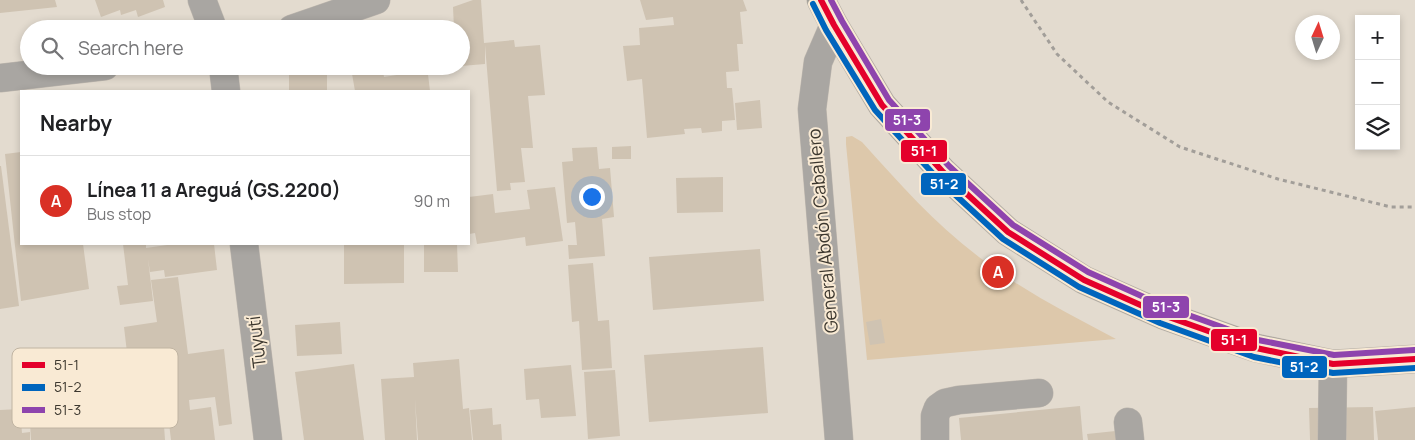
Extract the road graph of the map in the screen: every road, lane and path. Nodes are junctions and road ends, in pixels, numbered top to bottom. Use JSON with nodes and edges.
{"nodes":[{"id":1,"x":202,"y":0,"type":"edge"},
{"id":2,"x":376,"y":0,"type":"edge"},
{"id":3,"x":822,"y":0,"type":"edge"},
{"id":4,"x":1021,"y":0,"type":"edge"},
{"id":5,"x":210,"y":20,"type":"edge"},
{"id":6,"x":318,"y":20,"type":"edge"},
{"id":7,"x":834,"y":26,"type":"junction"},
{"id":8,"x":26,"y":75,"type":"edge"},
{"id":9,"x":224,"y":75,"type":"edge"},
{"id":10,"x":0,"y":78,"type":"edge"},
{"id":11,"x":226,"y":90,"type":"edge"},
{"id":12,"x":1415,"y":207,"type":"edge"},
{"id":13,"x":244,"y":245,"type":"edge"},
{"id":14,"x":1415,"y":359,"type":"edge"},
{"id":15,"x":1333,"y":364,"type":"junction"},
{"id":16,"x":1039,"y":393,"type":"dead end"},
{"id":17,"x":268,"y":440,"type":"edge"},
{"id":18,"x":839,"y":440,"type":"edge"},
{"id":19,"x":935,"y":440,"type":"edge"},
{"id":20,"x":1332,"y":440,"type":"edge"}],
"edges":[{"from":1,"to":5,"type":"street"},
{"from":2,"to":6,"type":"street"},
{"from":3,"to":7,"type":"main road"},
{"from":4,"to":12,"type":"path"},
{"from":7,"to":15,"type":"main road"},
{"from":7,"to":18,"type":"street","name":"General Abdón Caballero"},
{"from":8,"to":10,"type":"street"},
{"from":9,"to":11,"type":"street"},
{"from":13,"to":17,"type":"street","name":"Tuyutí"},
{"from":14,"to":15,"type":"main road"},
{"from":15,"to":20,"type":"street"},
{"from":16,"to":19,"type":"street"}]}
